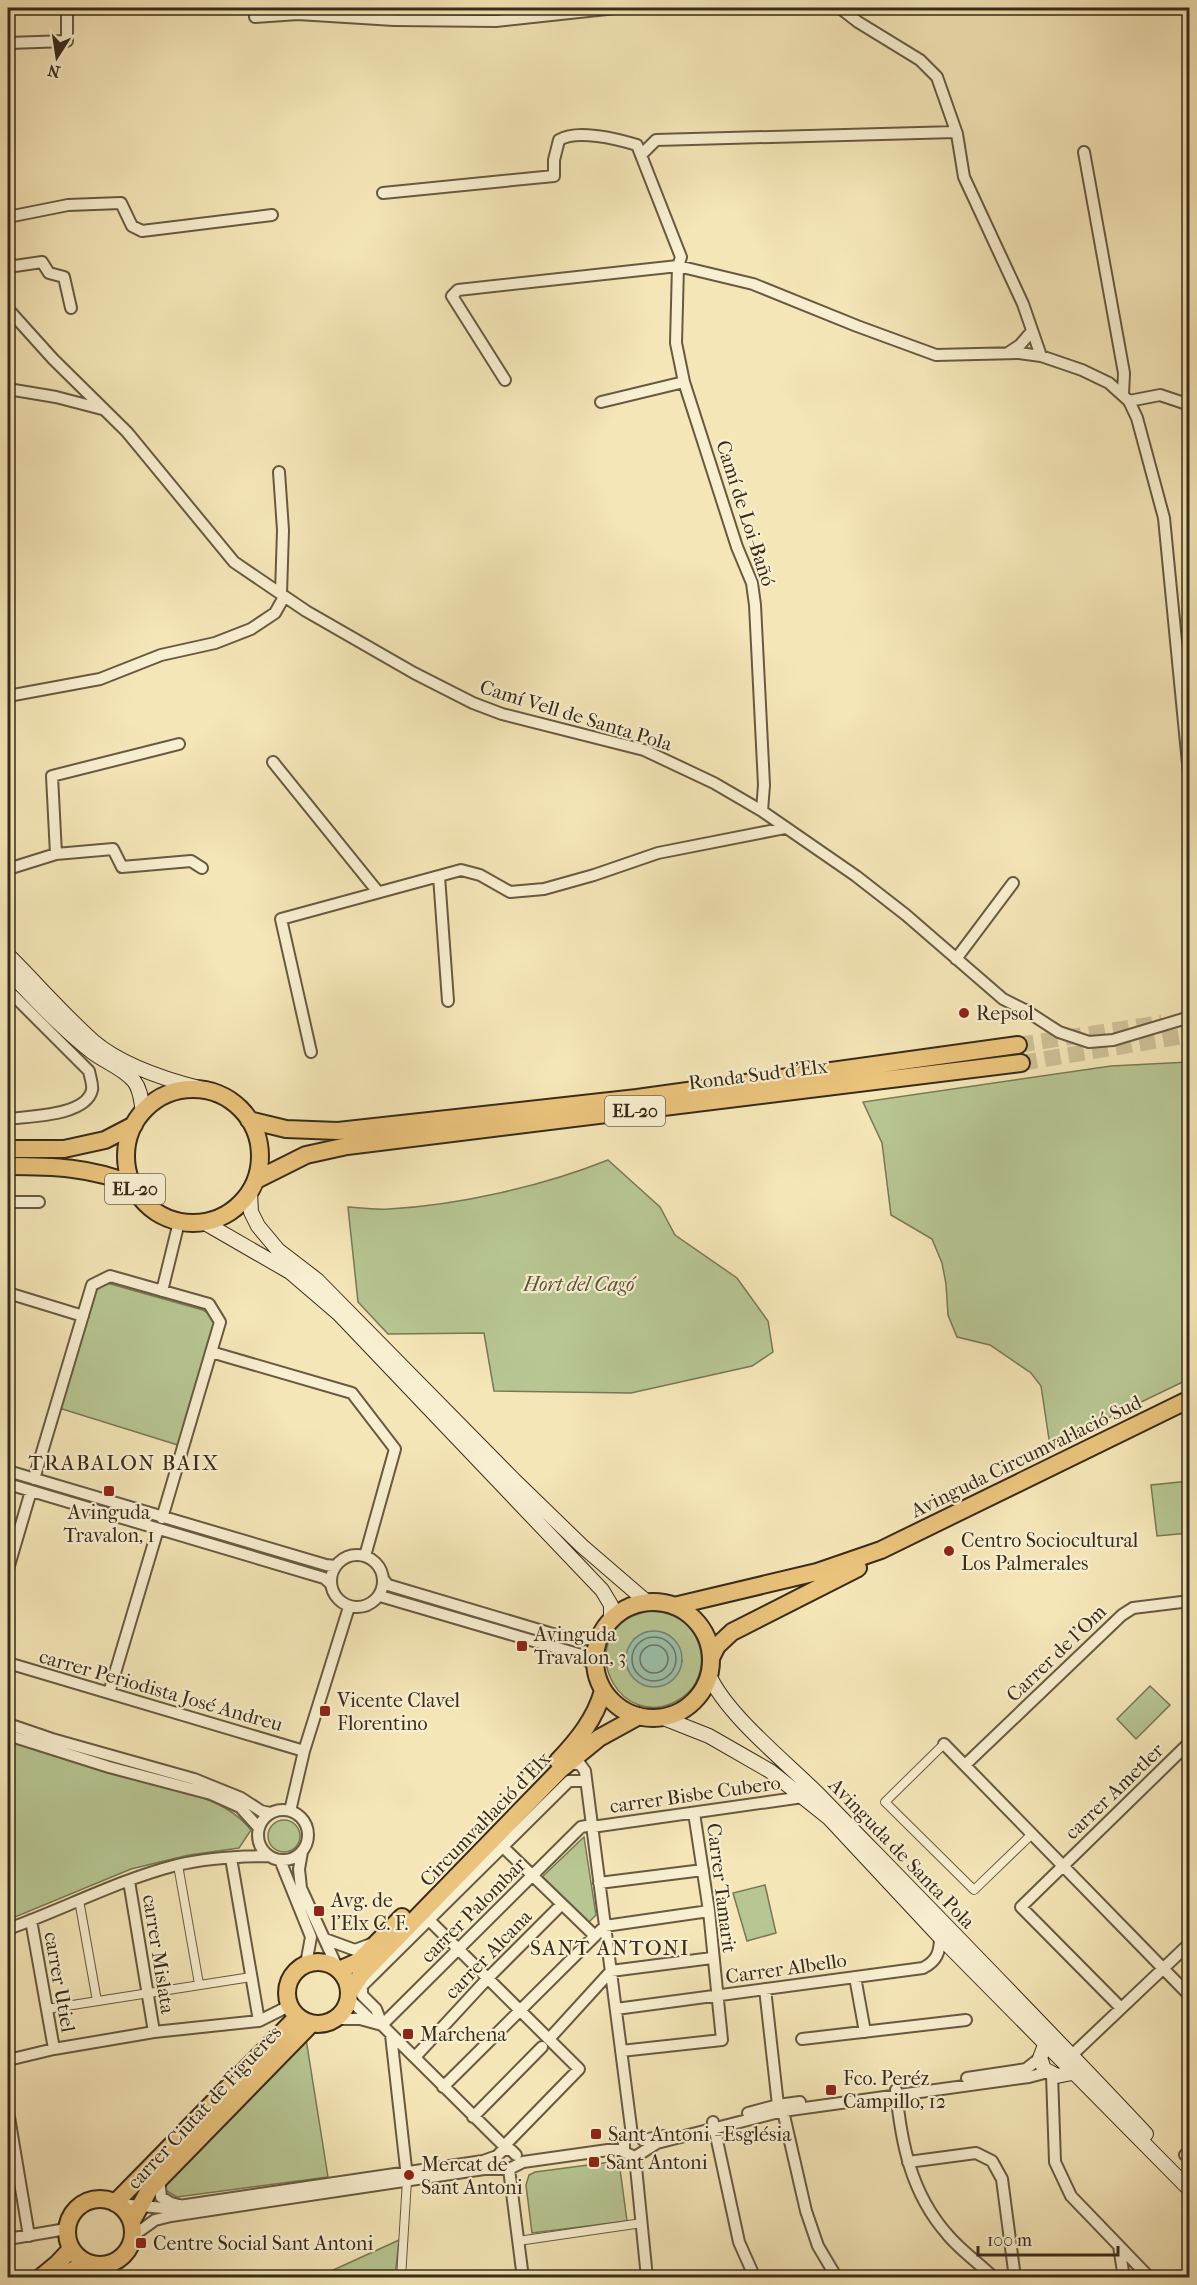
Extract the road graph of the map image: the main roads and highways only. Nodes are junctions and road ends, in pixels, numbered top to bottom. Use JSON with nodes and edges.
{"nodes":[{"id":1,"x":8,"y":955,"type":"edge"},
{"id":2,"x":8,"y":971,"type":"edge"},
{"id":3,"x":1018,"y":1045,"type":"tunnel mouth"},
{"id":4,"x":1021,"y":1063,"type":"tunnel mouth"},
{"id":5,"x":199,"y":1088,"type":"junction"},
{"id":6,"x":138,"y":1118,"type":"junction"},
{"id":7,"x":249,"y":1120,"type":"junction"},
{"id":8,"x":8,"y":1149,"type":"edge"},
{"id":9,"x":8,"y":1166,"type":"edge"},
{"id":10,"x":133,"y":1185,"type":"junction"},
{"id":11,"x":253,"y":1186,"type":"junction"},
{"id":12,"x":205,"y":1222,"type":"junction"},
{"id":13,"x":1190,"y":1399,"type":"edge"},
{"id":14,"x":1190,"y":1410,"type":"edge"},
{"id":15,"x":883,"y":1553,"type":"junction"},
{"id":16,"x":646,"y":1602,"type":"junction"},
{"id":17,"x":674,"y":1606,"type":"junction"},
{"id":18,"x":606,"y":1626,"type":"junction"},
{"id":19,"x":711,"y":1658,"type":"junction"},
{"id":20,"x":709,"y":1676,"type":"junction"},
{"id":21,"x":603,"y":1691,"type":"junction"},
{"id":22,"x":639,"y":1716,"type":"junction"},
{"id":23,"x":661,"y":1717,"type":"junction"},
{"id":24,"x":339,"y":1970,"type":"junction"},
{"id":25,"x":349,"y":1996,"type":"junction"},
{"id":26,"x":299,"y":2016,"type":"junction"},
{"id":27,"x":1043,"y":2051,"type":"junction"},
{"id":28,"x":1072,"y":2055,"type":"junction"},
{"id":29,"x":1072,"y":2073,"type":"junction"},
{"id":30,"x":1190,"y":2179,"type":"edge"},
{"id":31,"x":1190,"y":2190,"type":"edge"},
{"id":32,"x":117,"y":2203,"type":"junction"},
{"id":33,"x":135,"y":2221,"type":"junction"},
{"id":34,"x":71,"y":2249,"type":"junction"},
{"id":35,"x":85,"y":2262,"type":"junction"},
{"id":36,"x":40,"y":2277,"type":"edge"},
{"id":37,"x":62,"y":2277,"type":"edge"}],
"edges":[{"from":1,"to":5,"type":"main road"},
{"from":2,"to":6,"type":"main road"},
{"from":3,"to":7,"type":"main road","name":"Ronda Sud d'Elx","number":"EL-20"},
{"from":4,"to":11,"type":"main road","name":"Ronda Sud d'Elx","number":"EL-20"},
{"from":5,"to":6,"type":"main road"},
{"from":5,"to":7,"type":"main road","number":"EL-20"},
{"from":6,"to":8,"type":"main road"},
{"from":6,"to":10,"type":"main road","number":"EL-20"},
{"from":7,"to":11,"type":"main road","number":"EL-20"},
{"from":9,"to":10,"type":"main road","number":"EL-20"},
{"from":10,"to":12,"type":"main road","number":"EL-20"},
{"from":11,"to":12,"type":"main road","number":"EL-20"},
{"from":11,"to":16,"type":"main road"},
{"from":12,"to":18,"type":"main road"},
{"from":13,"to":15,"type":"main road","name":"Avinguda Circumval·lació Sud"},
{"from":14,"to":15,"type":"main road","name":"Avinguda Circumval·lació Sud"},
{"from":15,"to":17,"type":"main road"},
{"from":15,"to":19,"type":"main road"},
{"from":16,"to":17,"type":"main road"},
{"from":16,"to":18,"type":"main road"},
{"from":17,"to":19,"type":"main road"},
{"from":18,"to":21,"type":"main road"},
{"from":19,"to":20,"type":"main road"},
{"from":20,"to":23,"type":"main road"},
{"from":20,"to":28,"type":"main road","name":"Avinguda de Santa Pola"},
{"from":21,"to":22,"type":"main road"},
{"from":21,"to":24,"type":"main road","name":"Circumval·lació d'Elx"},
{"from":22,"to":23,"type":"main road"},
{"from":22,"to":25,"type":"main road","name":"Circumval·lació d'Elx"},
{"from":23,"to":27,"type":"main road","name":"Avinguda de Santa Pola"},
{"from":24,"to":25,"type":"main road"},
{"from":24,"to":26,"type":"main road"},
{"from":25,"to":26,"type":"main road"},
{"from":26,"to":32,"type":"main road","name":"carrer Ciutat de Figueres"},
{"from":26,"to":33,"type":"main road","name":"carrer Ciutat de Figueres"},
{"from":27,"to":28,"type":"main road","name":"Avinguda de Santa Pola"},
{"from":27,"to":29,"type":"main road","name":"Avinguda de Santa Pola"},
{"from":27,"to":29,"type":"main road","name":"Avinguda de Santa Pola"},
{"from":28,"to":29,"type":"main road"},
{"from":28,"to":30,"type":"main road","name":"Avinguda de Santa Pola"},
{"from":29,"to":31,"type":"main road","name":"Avinguda de Santa Pola"},
{"from":32,"to":33,"type":"main road"},
{"from":32,"to":34,"type":"main road"},
{"from":33,"to":35,"type":"main road"},
{"from":34,"to":35,"type":"main road"},
{"from":34,"to":36,"type":"main road"},
{"from":35,"to":37,"type":"main road"}]}
